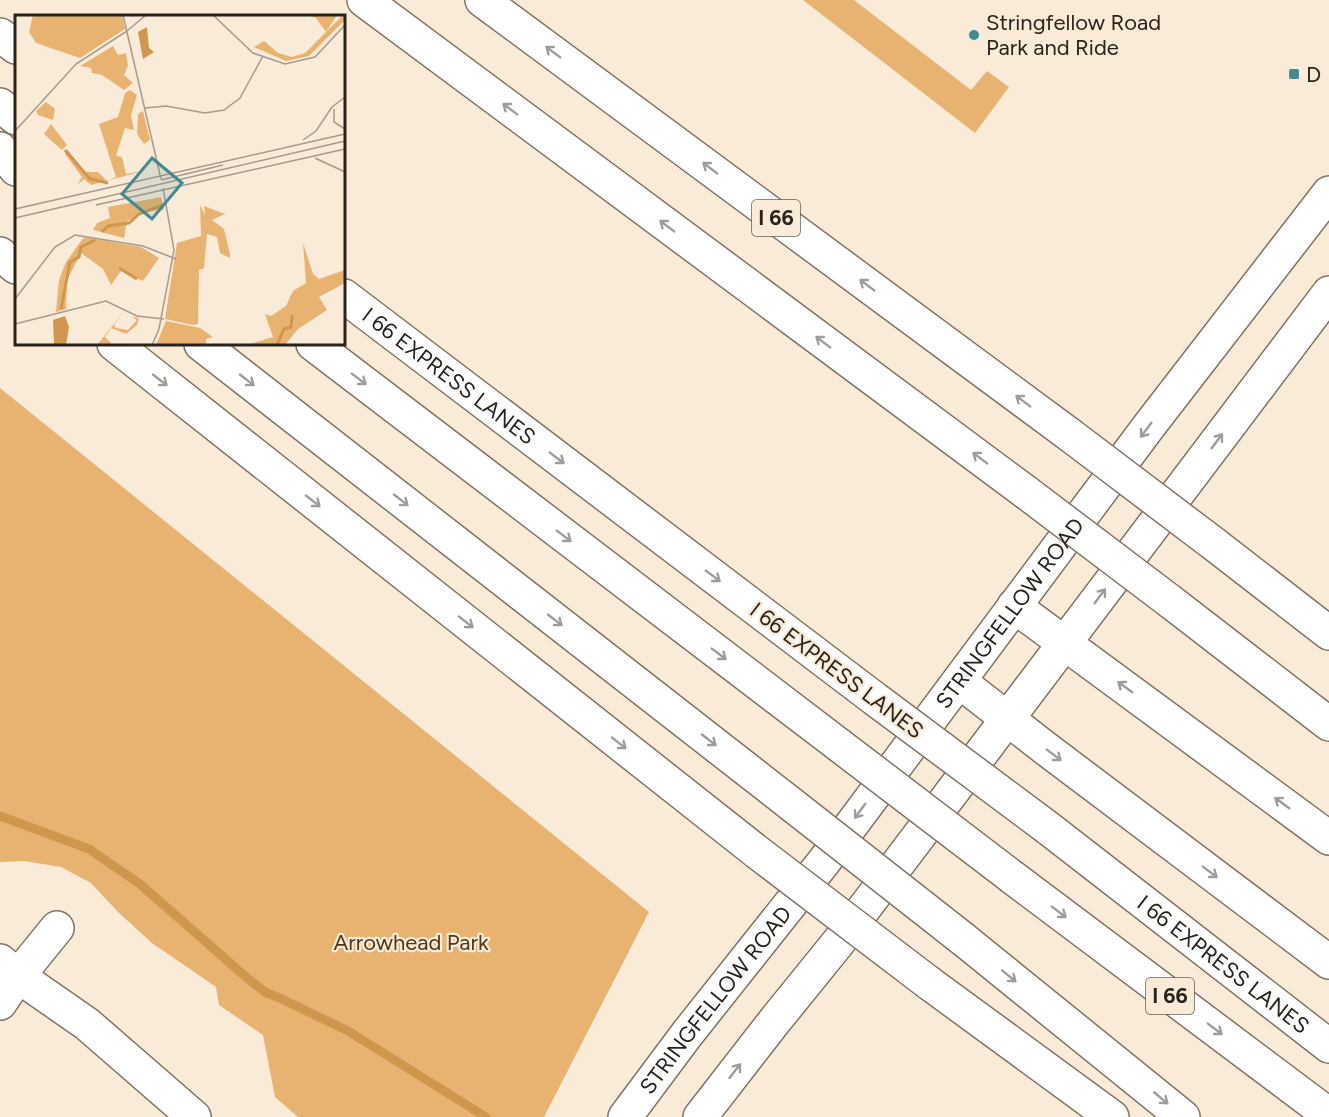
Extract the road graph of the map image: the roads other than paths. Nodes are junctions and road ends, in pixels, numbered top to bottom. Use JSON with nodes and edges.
{"nodes":[{"id":1,"x":364,"y":0,"type":"edge"},
{"id":2,"x":483,"y":0,"type":"edge"},
{"id":3,"x":0,"y":35,"type":"edge"},
{"id":4,"x":15,"y":46,"type":"edge"},
{"id":5,"x":0,"y":105,"type":"edge"},
{"id":6,"x":15,"y":117,"type":"edge"},
{"id":7,"x":0,"y":148,"type":"edge"},
{"id":8,"x":15,"y":168,"type":"edge"},
{"id":9,"x":1329,"y":193,"type":"edge"},
{"id":10,"x":0,"y":254,"type":"edge"},
{"id":11,"x":15,"y":266,"type":"edge"},
{"id":12,"x":1329,"y":293,"type":"edge"},
{"id":13,"x":345,"y":297,"type":"edge"},
{"id":14,"x":115,"y":345,"type":"edge"},
{"id":15,"x":202,"y":345,"type":"edge"},
{"id":16,"x":314,"y":345,"type":"edge"},
{"id":17,"x":1014,"y":606,"type":"junction"},
{"id":18,"x":1329,"y":633,"type":"edge"},
{"id":19,"x":1065,"y":643,"type":"junction"},
{"id":20,"x":958,"y":681,"type":"junction"},
{"id":21,"x":1008,"y":719,"type":"junction"},
{"id":22,"x":1329,"y":724,"type":"edge"},
{"id":23,"x":1329,"y":838,"type":"edge"},
{"id":24,"x":57,"y":928,"type":"dead end"},
{"id":25,"x":1329,"y":962,"type":"edge"},
{"id":26,"x":9,"y":968,"type":"edge"},
{"id":27,"x":0,"y":1004,"type":"edge"},
{"id":28,"x":1329,"y":1046,"type":"edge"},
{"id":29,"x":1329,"y":1115,"type":"edge"},
{"id":30,"x":194,"y":1117,"type":"edge"},
{"id":31,"x":625,"y":1117,"type":"edge"},
{"id":32,"x":700,"y":1117,"type":"edge"},
{"id":33,"x":1112,"y":1117,"type":"edge"},
{"id":34,"x":1183,"y":1117,"type":"edge"}],
"edges":[{"from":22,"to":1,"type":"main road","one_way":true,"bridge":true},
{"from":18,"to":2,"type":"main road","number":"I 66","one_way":true,"bridge":true},
{"from":3,"to":4,"type":"main road"},
{"from":5,"to":6,"type":"main road"},
{"from":7,"to":8,"type":"main road"},
{"from":9,"to":17,"type":"main road","name":"STRINGFELLOW ROAD","one_way":true},
{"from":10,"to":11,"type":"main road"},
{"from":19,"to":12,"type":"main road","one_way":true},
{"from":13,"to":28,"type":"main road","name":"I 66 EXPRESS LANES","one_way":true,"bridge":true},
{"from":14,"to":33,"type":"main road","one_way":true,"bridge":true},
{"from":15,"to":34,"type":"main road","one_way":true,"bridge":true},
{"from":16,"to":29,"type":"main road","number":"I 66","one_way":true,"bridge":true},
{"from":17,"to":19,"type":"main road"},
{"from":17,"to":20,"type":"main road","name":"STRINGFELLOW ROAD"},
{"from":19,"to":21,"type":"main road"},
{"from":23,"to":19,"type":"main road","one_way":true},
{"from":20,"to":21,"type":"main road"},
{"from":20,"to":31,"type":"main road","name":"STRINGFELLOW ROAD","one_way":true},
{"from":21,"to":25,"type":"main road","one_way":true},
{"from":32,"to":21,"type":"main road","one_way":true},
{"from":24,"to":26,"type":"main road"},
{"from":26,"to":27,"type":"main road"},
{"from":26,"to":30,"type":"main road"}]}
